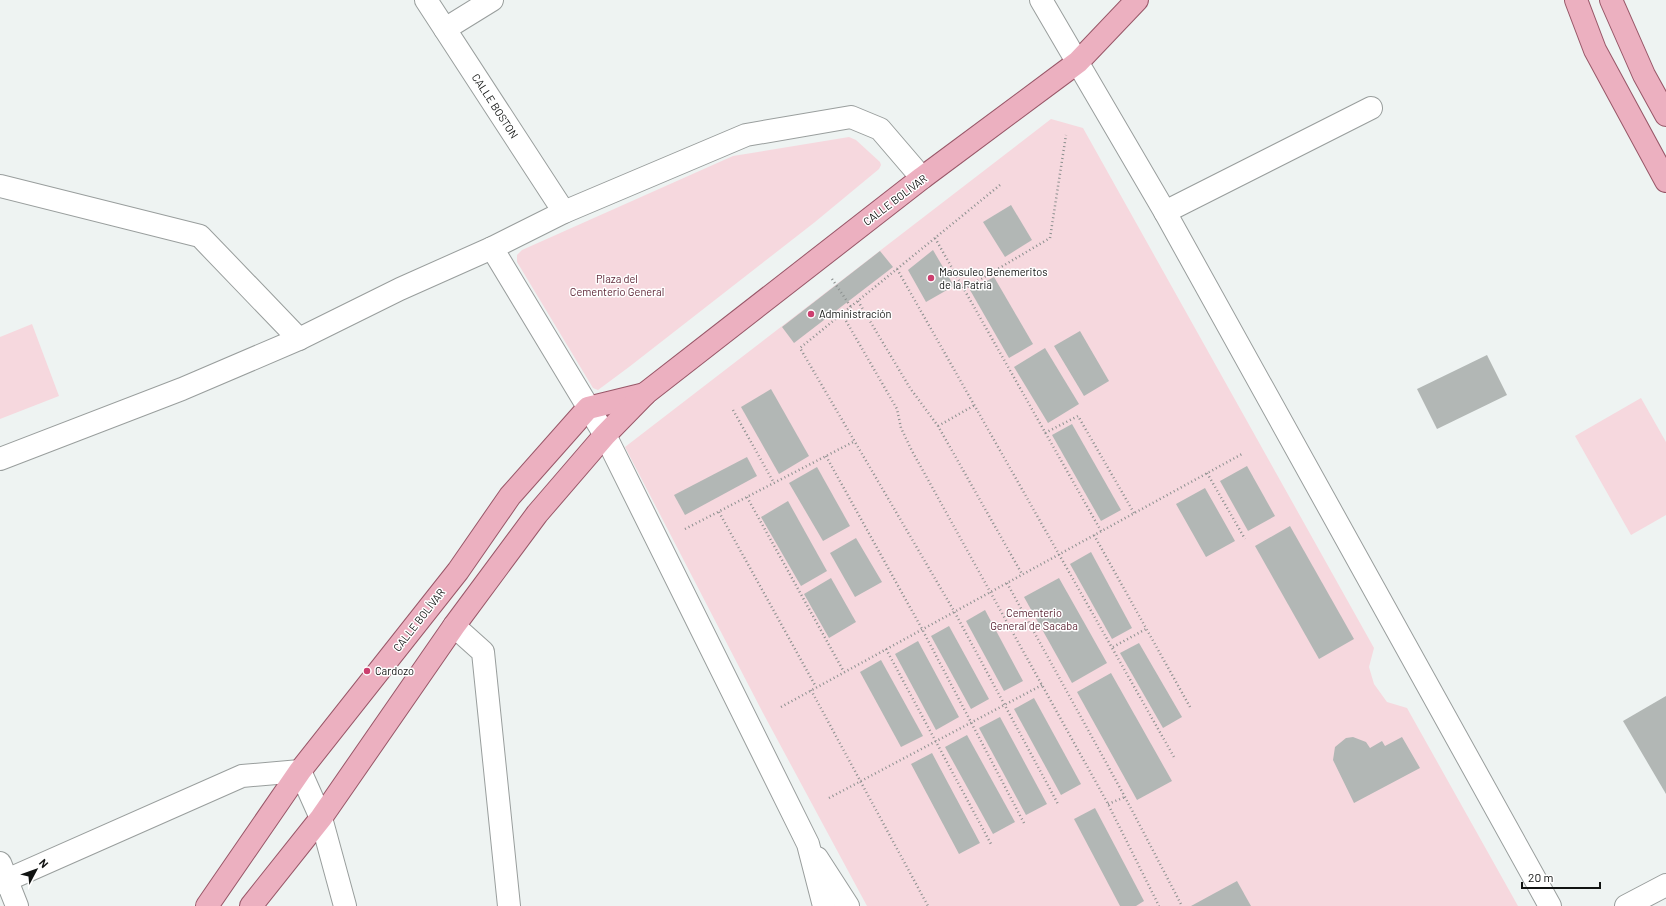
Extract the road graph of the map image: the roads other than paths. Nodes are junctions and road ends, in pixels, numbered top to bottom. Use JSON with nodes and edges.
{"nodes":[{"id":1,"x":426,"y":0,"type":"edge"},
{"id":2,"x":492,"y":0,"type":"edge"},
{"id":3,"x":1041,"y":0,"type":"edge"},
{"id":4,"x":1137,"y":0,"type":"edge"},
{"id":5,"x":1576,"y":0,"type":"edge"},
{"id":6,"x":1612,"y":0,"type":"edge"},
{"id":7,"x":445,"y":30,"type":"junction"},
{"id":8,"x":1078,"y":62,"type":"junction"},
{"id":9,"x":1371,"y":108,"type":"dead end"},
{"id":10,"x":1666,"y":115,"type":"edge"},
{"id":11,"x":922,"y":178,"type":"junction"},
{"id":12,"x":1666,"y":181,"type":"edge"},
{"id":13,"x":0,"y":186,"type":"edge"},
{"id":14,"x":564,"y":212,"type":"junction"},
{"id":15,"x":1165,"y":212,"type":"junction"},
{"id":16,"x":492,"y":248,"type":"junction"},
{"id":17,"x":299,"y":340,"type":"junction"},
{"id":18,"x":646,"y":393,"type":"junction"},
{"id":19,"x":588,"y":408,"type":"junction"},
{"id":20,"x":605,"y":435,"type":"junction"},
{"id":21,"x":0,"y":459,"type":"edge"},
{"id":22,"x":454,"y":626,"type":"junction"},
{"id":23,"x":300,"y":771,"type":"junction"},
{"id":24,"x":321,"y":818,"type":"junction"},
{"id":25,"x":808,"y":844,"type":"junction"},
{"id":26,"x":2,"y":875,"type":"edge"},
{"id":27,"x":1666,"y":885,"type":"edge"},
{"id":28,"x":17,"y":906,"type":"edge"},
{"id":29,"x":207,"y":906,"type":"edge"},
{"id":30,"x":251,"y":906,"type":"edge"},
{"id":31,"x":345,"y":906,"type":"edge"},
{"id":32,"x":509,"y":906,"type":"edge"},
{"id":33,"x":824,"y":906,"type":"edge"},
{"id":34,"x":848,"y":906,"type":"edge"},
{"id":35,"x":1550,"y":906,"type":"edge"},
{"id":36,"x":1626,"y":906,"type":"edge"}],
"edges":[{"from":1,"to":7,"type":"street","name":"CALLE BOSTON"},
{"from":2,"to":7,"type":"street"},
{"from":3,"to":8,"type":"street"},
{"from":4,"to":8,"type":"main road","name":"CALLE BOLÍVAR"},
{"from":5,"to":12,"type":"main road"},
{"from":6,"to":10,"type":"main road"},
{"from":7,"to":14,"type":"street","name":"CALLE BOSTON"},
{"from":8,"to":11,"type":"main road","name":"CALLE BOLÍVAR"},
{"from":8,"to":15,"type":"street"},
{"from":9,"to":15,"type":"street"},
{"from":11,"to":14,"type":"street"},
{"from":11,"to":18,"type":"main road","name":"CALLE BOLÍVAR"},
{"from":13,"to":17,"type":"street"},
{"from":14,"to":16,"type":"street"},
{"from":15,"to":35,"type":"street"},
{"from":16,"to":17,"type":"street"},
{"from":16,"to":19,"type":"street"},
{"from":17,"to":21,"type":"street"},
{"from":18,"to":19,"type":"main road","name":"CALLE BOLÍVAR"},
{"from":18,"to":20,"type":"main road","name":"CALLE BOLÍVAR"},
{"from":19,"to":20,"type":"street"},
{"from":19,"to":23,"type":"main road","name":"CALLE BOLÍVAR"},
{"from":20,"to":22,"type":"main road","name":"CALLE BOLÍVAR"},
{"from":20,"to":25,"type":"street"},
{"from":22,"to":24,"type":"main road","name":"CALLE BOLÍVAR"},
{"from":22,"to":32,"type":"street"},
{"from":23,"to":24,"type":"street"},
{"from":23,"to":26,"type":"street"},
{"from":23,"to":29,"type":"main road","name":"CALLE BOLÍVAR"},
{"from":24,"to":30,"type":"main road","name":"CALLE BOLÍVAR"},
{"from":24,"to":31,"type":"street"},
{"from":25,"to":33,"type":"street"},
{"from":25,"to":34,"type":"street"},
{"from":26,"to":28,"type":"street"},
{"from":27,"to":36,"type":"street"}]}
